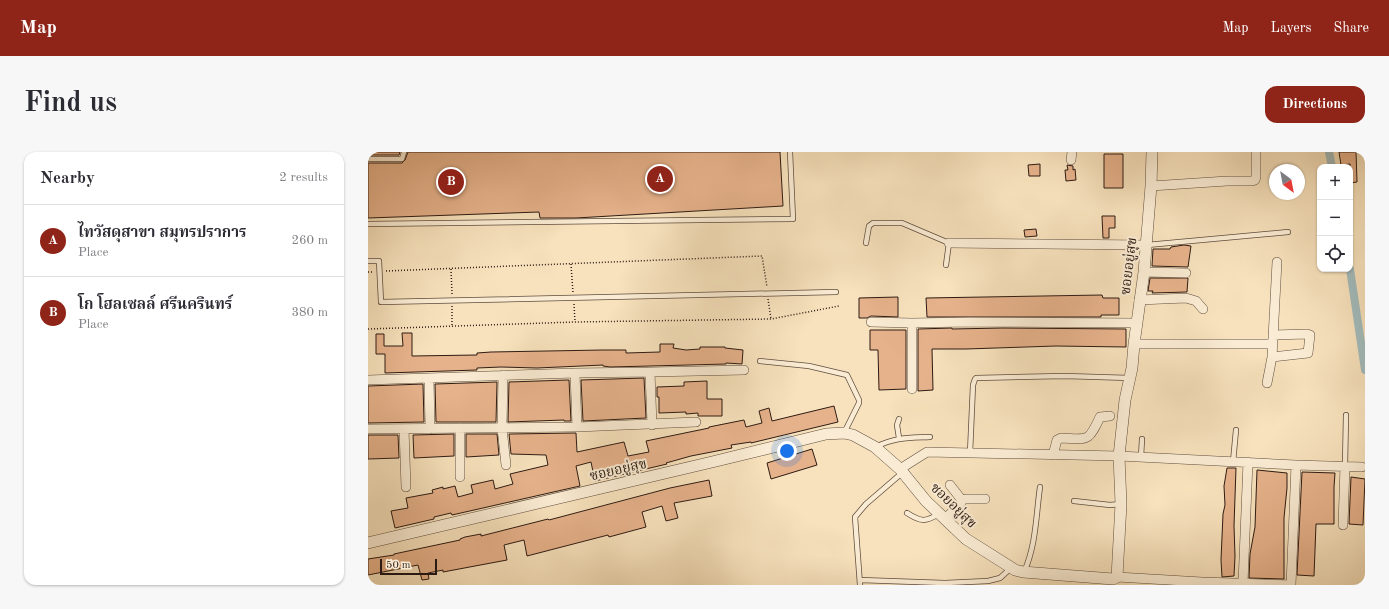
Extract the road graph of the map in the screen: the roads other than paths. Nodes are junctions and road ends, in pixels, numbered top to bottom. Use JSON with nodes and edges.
{"nodes":[{"id":1,"x":404,"y":152,"type":"edge"},
{"id":2,"x":790,"y":152,"type":"edge"},
{"id":3,"x":1152,"y":152,"type":"edge"},
{"id":4,"x":1256,"y":152,"type":"edge"},
{"id":5,"x":368,"y":159,"type":"edge"},
{"id":6,"x":1151,"y":186,"type":"junction"},
{"id":7,"x":368,"y":224,"type":"edge"},
{"id":8,"x":1288,"y":232,"type":"dead end"},
{"id":9,"x":866,"y":242,"type":"dead end"},
{"id":10,"x":949,"y":243,"type":"junction"},
{"id":11,"x":1147,"y":245,"type":"junction"},
{"id":12,"x":368,"y":261,"type":"edge"},
{"id":13,"x":1278,"y":262,"type":"dead end"},
{"id":14,"x":946,"y":265,"type":"dead end"},
{"id":15,"x":1144,"y":272,"type":"junction"},
{"id":16,"x":1186,"y":273,"type":"dead end"},
{"id":17,"x":836,"y":292,"type":"dead end"},
{"id":18,"x":1140,"y":300,"type":"junction"},
{"id":19,"x":1203,"y":309,"type":"dead end"},
{"id":20,"x":871,"y":322,"type":"dead end"},
{"id":21,"x":912,"y":323,"type":"junction"},
{"id":22,"x":1136,"y":323,"type":"junction"},
{"id":23,"x":1273,"y":340,"type":"junction"},
{"id":24,"x":1134,"y":344,"type":"junction"},
{"id":25,"x":1272,"y":357,"type":"junction"},
{"id":26,"x":760,"y":361,"type":"dead end"},
{"id":27,"x":744,"y":370,"type":"dead end"},
{"id":28,"x":650,"y":372,"type":"junction"},
{"id":29,"x":575,"y":373,"type":"junction"},
{"id":30,"x":503,"y":375,"type":"junction"},
{"id":31,"x":429,"y":378,"type":"junction"},
{"id":32,"x":1130,"y":378,"type":"junction"},
{"id":33,"x":368,"y":380,"type":"edge"},
{"id":34,"x":1267,"y":384,"type":"dead end"},
{"id":35,"x":912,"y":389,"type":"dead end"},
{"id":36,"x":1346,"y":415,"type":"dead end"},
{"id":37,"x":1110,"y":416,"type":"dead end"},
{"id":38,"x":899,"y":419,"type":"dead end"},
{"id":39,"x":696,"y":422,"type":"dead end"},
{"id":40,"x":652,"y":425,"type":"junction"},
{"id":41,"x":577,"y":427,"type":"junction"},
{"id":42,"x":460,"y":428,"type":"junction"},
{"id":43,"x":502,"y":428,"type":"junction"},
{"id":44,"x":368,"y":429,"type":"edge"},
{"id":45,"x":404,"y":429,"type":"junction"},
{"id":46,"x":430,"y":429,"type":"junction"},
{"id":47,"x":1236,"y":430,"type":"dead end"},
{"id":48,"x":844,"y":433,"type":"junction"},
{"id":49,"x":899,"y":438,"type":"junction"},
{"id":50,"x":930,"y":438,"type":"dead end"},
{"id":51,"x":1142,"y":439,"type":"dead end"},
{"id":52,"x":875,"y":447,"type":"junction"},
{"id":53,"x":970,"y":452,"type":"junction"},
{"id":54,"x":1053,"y":455,"type":"junction"},
{"id":55,"x":1119,"y":456,"type":"junction"},
{"id":56,"x":1141,"y":457,"type":"junction"},
{"id":57,"x":1234,"y":462,"type":"junction"},
{"id":58,"x":1248,"y":462,"type":"junction"},
{"id":59,"x":506,"y":465,"type":"dead end"},
{"id":60,"x":1296,"y":465,"type":"junction"},
{"id":61,"x":1345,"y":466,"type":"junction"},
{"id":62,"x":1362,"y":466,"type":"dead end"},
{"id":63,"x":901,"y":471,"type":"junction"},
{"id":64,"x":460,"y":477,"type":"dead end"},
{"id":65,"x":950,"y":486,"type":"dead end"},
{"id":66,"x":406,"y":487,"type":"dead end"},
{"id":67,"x":1040,"y":487,"type":"dead end"},
{"id":68,"x":984,"y":498,"type":"dead end"},
{"id":69,"x":963,"y":500,"type":"junction"},
{"id":70,"x":1074,"y":501,"type":"dead end"},
{"id":71,"x":1121,"y":504,"type":"junction"},
{"id":72,"x":907,"y":512,"type":"dead end"},
{"id":73,"x":942,"y":516,"type":"junction"},
{"id":74,"x":1343,"y":525,"type":"dead end"},
{"id":75,"x":368,"y":543,"type":"edge"},
{"id":76,"x":1011,"y":568,"type":"junction"},
{"id":77,"x":1023,"y":572,"type":"junction"},
{"id":78,"x":1114,"y":580,"type":"edge"},
{"id":79,"x":860,"y":582,"type":"edge"},
{"id":80,"x":1202,"y":584,"type":"edge"},
{"id":81,"x":1243,"y":584,"type":"edge"},
{"id":82,"x":1291,"y":585,"type":"edge"}],
"edges":[{"from":1,"to":5,"type":"lane"},
{"from":2,"to":7,"type":"lane"},
{"from":3,"to":6,"type":"street","name":"ซอยอยู่สุข"},
{"from":4,"to":6,"type":"street"},
{"from":6,"to":11,"type":"street","name":"ซอยอยู่สุข"},
{"from":8,"to":11,"type":"lane"},
{"from":9,"to":10,"type":"lane"},
{"from":10,"to":11,"type":"street"},
{"from":10,"to":14,"type":"lane"},
{"from":11,"to":15,"type":"street","name":"ซอยอยู่สุข"},
{"from":12,"to":17,"type":"lane"},
{"from":13,"to":23,"type":"street"},
{"from":15,"to":16,"type":"street"},
{"from":15,"to":18,"type":"street","name":"ซอยอยู่สุข"},
{"from":18,"to":19,"type":"street"},
{"from":18,"to":22,"type":"street","name":"ซอยอยู่สุข"},
{"from":20,"to":21,"type":"street"},
{"from":21,"to":22,"type":"street"},
{"from":21,"to":35,"type":"street"},
{"from":22,"to":24,"type":"street","name":"ซอยอยู่สุข"},
{"from":23,"to":24,"type":"street"},
{"from":23,"to":25,"type":"street"},
{"from":23,"to":25,"type":"street"},
{"from":24,"to":32,"type":"street","name":"ซอยอยู่สุข"},
{"from":25,"to":34,"type":"street"},
{"from":26,"to":48,"type":"lane"},
{"from":27,"to":28,"type":"street"},
{"from":28,"to":29,"type":"street"},
{"from":28,"to":40,"type":"street"},
{"from":29,"to":30,"type":"street"},
{"from":29,"to":41,"type":"street"},
{"from":30,"to":31,"type":"street"},
{"from":30,"to":43,"type":"street"},
{"from":31,"to":33,"type":"street"},
{"from":31,"to":46,"type":"street"},
{"from":32,"to":53,"type":"lane"},
{"from":32,"to":55,"type":"street","name":"ซอยอยู่สุข"},
{"from":36,"to":61,"type":"lane"},
{"from":37,"to":54,"type":"street"},
{"from":38,"to":49,"type":"lane"},
{"from":39,"to":40,"type":"street"},
{"from":40,"to":41,"type":"street"},
{"from":41,"to":43,"type":"street"},
{"from":42,"to":43,"type":"street"},
{"from":42,"to":46,"type":"street"},
{"from":42,"to":64,"type":"street"},
{"from":43,"to":59,"type":"street"},
{"from":44,"to":45,"type":"street"},
{"from":45,"to":46,"type":"street"},
{"from":45,"to":66,"type":"street"},
{"from":47,"to":57,"type":"lane"},
{"from":48,"to":52,"type":"street","name":"ซอยอยู่สุข"},
{"from":48,"to":75,"type":"street","name":"ซอยอยู่สุข"},
{"from":49,"to":50,"type":"lane"},
{"from":49,"to":52,"type":"lane"},
{"from":51,"to":56,"type":"lane"},
{"from":52,"to":63,"type":"street","name":"ซอยอยู่สุข"},
{"from":53,"to":54,"type":"street"},
{"from":53,"to":63,"type":"street"},
{"from":54,"to":55,"type":"street"},
{"from":55,"to":56,"type":"street"},
{"from":55,"to":71,"type":"street","name":"ซอยอยู่สุข"},
{"from":56,"to":57,"type":"street"},
{"from":57,"to":58,"type":"street"},
{"from":58,"to":60,"type":"street"},
{"from":58,"to":81,"type":"street"},
{"from":60,"to":61,"type":"street"},
{"from":60,"to":82,"type":"street"},
{"from":61,"to":62,"type":"street"},
{"from":61,"to":74,"type":"street"},
{"from":63,"to":73,"type":"street","name":"ซอยอยู่สุข"},
{"from":63,"to":79,"type":"lane"},
{"from":65,"to":69,"type":"street"},
{"from":67,"to":77,"type":"lane"},
{"from":68,"to":69,"type":"street"},
{"from":69,"to":73,"type":"street"},
{"from":70,"to":71,"type":"lane"},
{"from":71,"to":78,"type":"street","name":"ซอยอยู่สุข"},
{"from":72,"to":73,"type":"lane"},
{"from":73,"to":76,"type":"street","name":"ซอยอยู่สุข"},
{"from":76,"to":77,"type":"street","name":"ซอยอยู่สุข"},
{"from":76,"to":79,"type":"lane"},
{"from":77,"to":78,"type":"street","name":"ซอยอยู่สุข"},
{"from":78,"to":80,"type":"street"},
{"from":80,"to":81,"type":"street"},
{"from":81,"to":82,"type":"street"}]}
